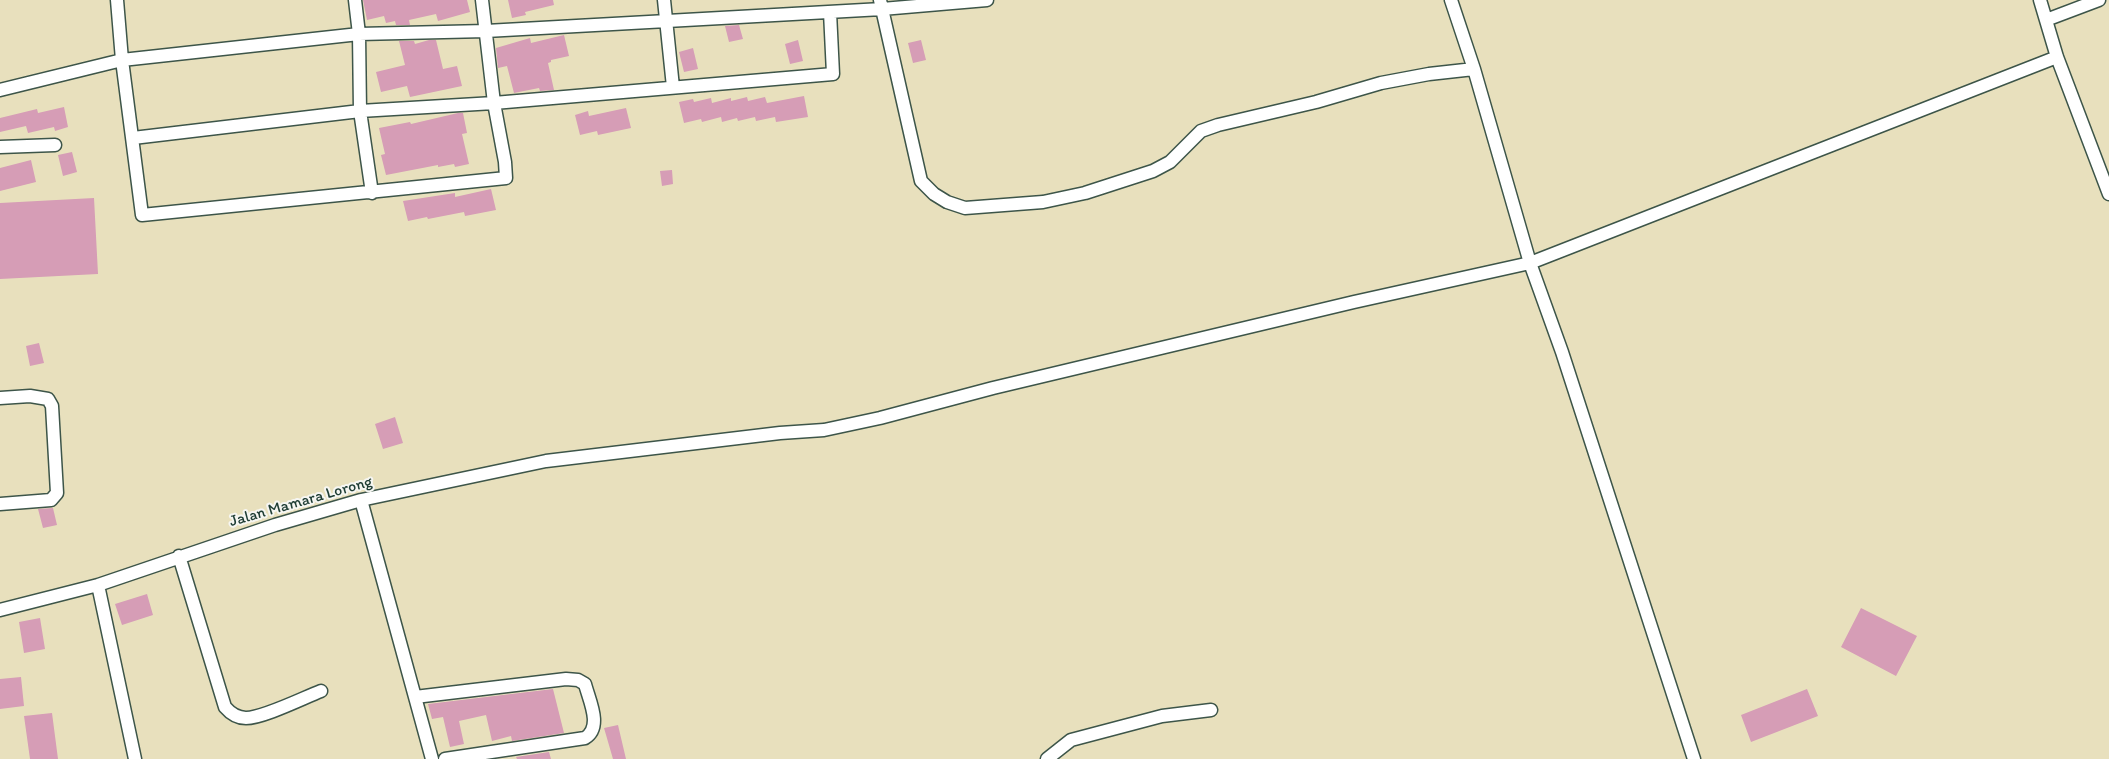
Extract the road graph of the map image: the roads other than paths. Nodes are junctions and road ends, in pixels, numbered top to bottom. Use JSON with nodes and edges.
{"nodes":[{"id":1,"x":117,"y":0,"type":"edge"},
{"id":2,"x":355,"y":0,"type":"edge"},
{"id":3,"x":482,"y":0,"type":"edge"},
{"id":4,"x":664,"y":0,"type":"edge"},
{"id":5,"x":988,"y":0,"type":"edge"},
{"id":6,"x":1451,"y":0,"type":"edge"},
{"id":7,"x":2040,"y":0,"type":"edge"},
{"id":8,"x":2099,"y":0,"type":"edge"},
{"id":9,"x":881,"y":5,"type":"edge"},
{"id":10,"x":830,"y":12,"type":"junction"},
{"id":11,"x":2046,"y":20,"type":"junction"},
{"id":12,"x":667,"y":21,"type":"junction"},
{"id":13,"x":486,"y":31,"type":"junction"},
{"id":14,"x":359,"y":34,"type":"junction"},
{"id":15,"x":2057,"y":57,"type":"junction"},
{"id":16,"x":122,"y":60,"type":"junction"},
{"id":17,"x":1474,"y":69,"type":"junction"},
{"id":18,"x":674,"y":87,"type":"junction"},
{"id":19,"x":0,"y":90,"type":"edge"},
{"id":20,"x":494,"y":103,"type":"junction"},
{"id":21,"x":360,"y":111,"type":"junction"},
{"id":22,"x":133,"y":138,"type":"junction"},
{"id":23,"x":55,"y":145,"type":"dead end"},
{"id":24,"x":0,"y":147,"type":"edge"},
{"id":25,"x":372,"y":193,"type":"junction"},
{"id":26,"x":2109,"y":194,"type":"edge"},
{"id":27,"x":1530,"y":263,"type":"junction"},
{"id":28,"x":0,"y":398,"type":"edge"},
{"id":29,"x":361,"y":500,"type":"junction"},
{"id":30,"x":0,"y":504,"type":"edge"},
{"id":31,"x":179,"y":556,"type":"junction"},
{"id":32,"x":98,"y":585,"type":"junction"},
{"id":33,"x":0,"y":610,"type":"edge"},
{"id":34,"x":321,"y":691,"type":"dead end"},
{"id":35,"x":415,"y":697,"type":"junction"},
{"id":36,"x":1211,"y":710,"type":"dead end"},
{"id":37,"x":135,"y":759,"type":"edge"},
{"id":38,"x":432,"y":759,"type":"edge"},
{"id":39,"x":445,"y":759,"type":"edge"},
{"id":40,"x":1047,"y":759,"type":"edge"},
{"id":41,"x":1694,"y":759,"type":"edge"}],
"edges":[{"from":1,"to":16,"type":"street"},
{"from":2,"to":14,"type":"street"},
{"from":3,"to":13,"type":"street"},
{"from":4,"to":12,"type":"street"},
{"from":5,"to":9,"type":"street"},
{"from":6,"to":17,"type":"street"},
{"from":7,"to":11,"type":"street"},
{"from":8,"to":11,"type":"street"},
{"from":9,"to":10,"type":"street"},
{"from":9,"to":17,"type":"street"},
{"from":10,"to":12,"type":"street"},
{"from":10,"to":18,"type":"street"},
{"from":11,"to":15,"type":"street"},
{"from":12,"to":13,"type":"street"},
{"from":12,"to":18,"type":"street"},
{"from":13,"to":14,"type":"street"},
{"from":13,"to":20,"type":"street"},
{"from":14,"to":16,"type":"street"},
{"from":14,"to":21,"type":"street"},
{"from":15,"to":26,"type":"street"},
{"from":15,"to":27,"type":"street","name":"Jalan Mamara Lorong"},
{"from":16,"to":19,"type":"street"},
{"from":16,"to":22,"type":"street"},
{"from":17,"to":27,"type":"street"},
{"from":18,"to":20,"type":"street"},
{"from":20,"to":21,"type":"street"},
{"from":20,"to":25,"type":"street"},
{"from":21,"to":22,"type":"street"},
{"from":21,"to":25,"type":"street"},
{"from":22,"to":25,"type":"street"},
{"from":23,"to":24,"type":"street"},
{"from":27,"to":29,"type":"street","name":"Jalan Mamara Lorong"},
{"from":27,"to":41,"type":"street"},
{"from":28,"to":30,"type":"street"},
{"from":29,"to":31,"type":"street","name":"Jalan Mamara Lorong"},
{"from":29,"to":35,"type":"street"},
{"from":31,"to":32,"type":"street","name":"Jalan Mamara Lorong"},
{"from":31,"to":34,"type":"street"},
{"from":32,"to":33,"type":"street","name":"Jalan Mamara Lorong"},
{"from":32,"to":37,"type":"street"},
{"from":35,"to":38,"type":"street"},
{"from":35,"to":39,"type":"street"},
{"from":36,"to":40,"type":"street"}]}
